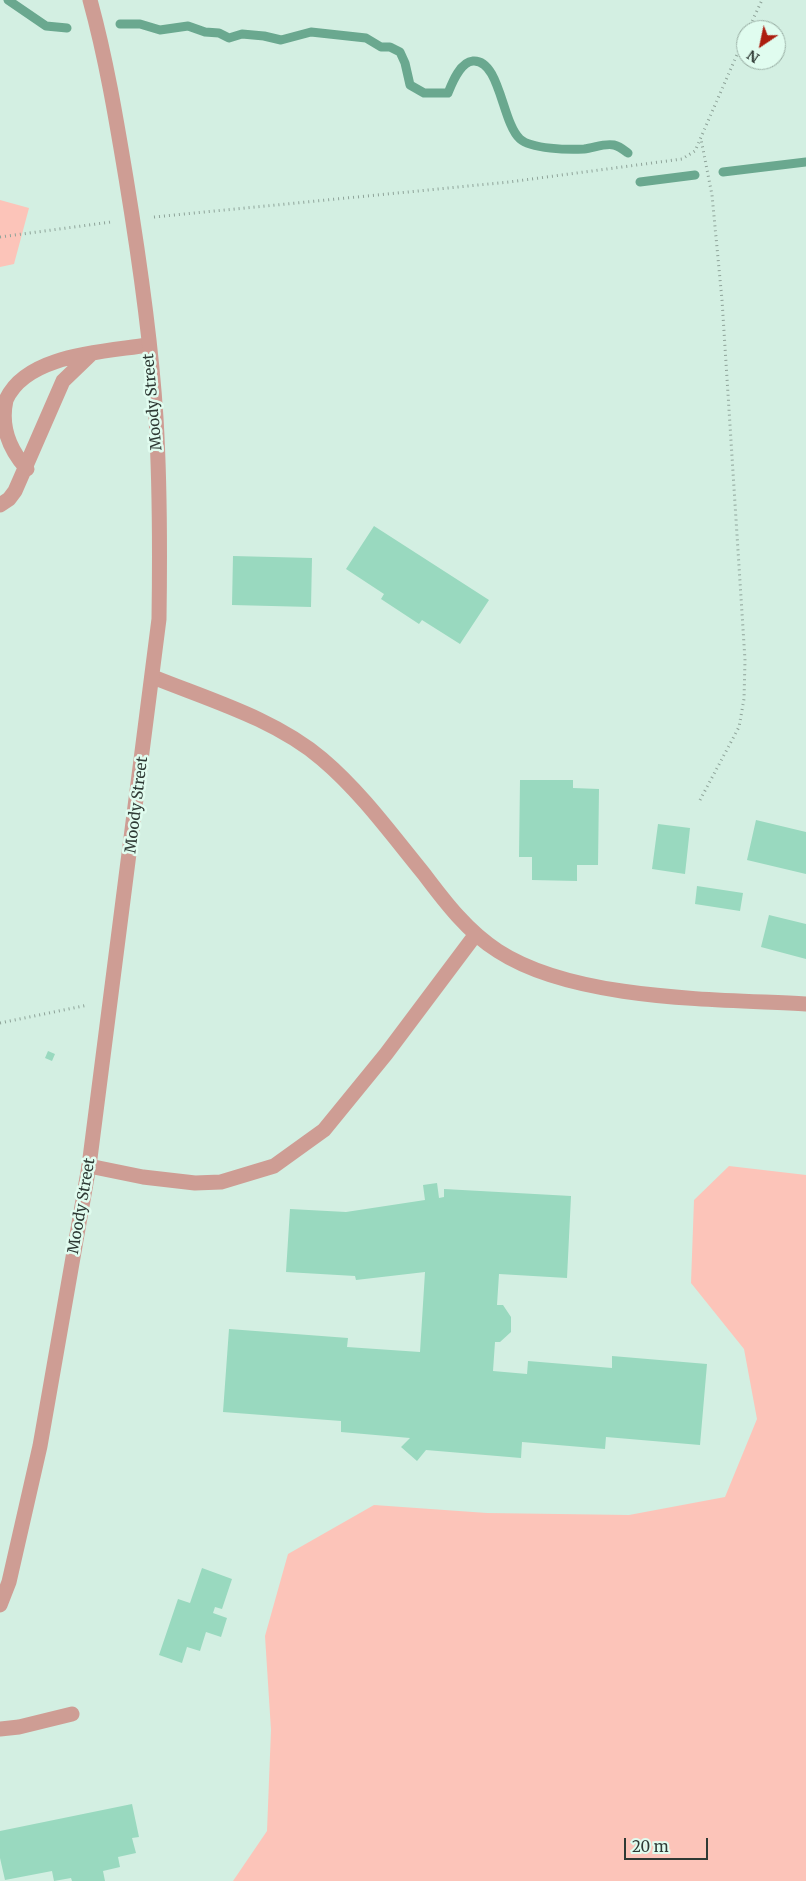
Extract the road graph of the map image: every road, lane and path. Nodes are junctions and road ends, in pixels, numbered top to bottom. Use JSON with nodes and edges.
{"nodes":[{"id":1,"x":90,"y":0,"type":"edge"},
{"id":2,"x":762,"y":0,"type":"edge"},
{"id":3,"x":753,"y":20,"type":"edge"},
{"id":4,"x":736,"y":57,"type":"edge"},
{"id":5,"x":701,"y":138,"type":"junction"},
{"id":6,"x":133,"y":219,"type":"junction"},
{"id":7,"x":0,"y":237,"type":"edge"},
{"id":8,"x":148,"y":345,"type":"junction"},
{"id":9,"x":90,"y":355,"type":"junction"},
{"id":10,"x":27,"y":469,"type":"junction"},
{"id":11,"x":0,"y":505,"type":"edge"},
{"id":12,"x":153,"y":677,"type":"junction"},
{"id":13,"x":700,"y":800,"type":"dead end"},
{"id":14,"x":476,"y":934,"type":"junction"},
{"id":15,"x":111,"y":1002,"type":"junction"},
{"id":16,"x":806,"y":1004,"type":"edge"},
{"id":17,"x":0,"y":1023,"type":"edge"},
{"id":18,"x":90,"y":1166,"type":"junction"},
{"id":19,"x":0,"y":1605,"type":"edge"},
{"id":20,"x":72,"y":1714,"type":"dead end"},
{"id":21,"x":0,"y":1728,"type":"edge"}],
"edges":[{"from":1,"to":6,"type":"street","name":"Moody Street"},
{"from":2,"to":3,"type":"path"},
{"from":4,"to":5,"type":"path"},
{"from":5,"to":6,"type":"path"},
{"from":5,"to":13,"type":"path"},
{"from":6,"to":7,"type":"path"},
{"from":6,"to":8,"type":"street","name":"Moody Street"},
{"from":8,"to":9,"type":"street"},
{"from":8,"to":12,"type":"street","name":"Moody Street"},
{"from":9,"to":10,"type":"street"},
{"from":9,"to":10,"type":"street"},
{"from":10,"to":11,"type":"street"},
{"from":12,"to":14,"type":"street"},
{"from":12,"to":15,"type":"street","name":"Moody Street"},
{"from":14,"to":16,"type":"street"},
{"from":14,"to":18,"type":"street"},
{"from":15,"to":17,"type":"path"},
{"from":15,"to":18,"type":"street","name":"Moody Street"},
{"from":18,"to":19,"type":"street","name":"Moody Street"},
{"from":20,"to":21,"type":"street"}]}
